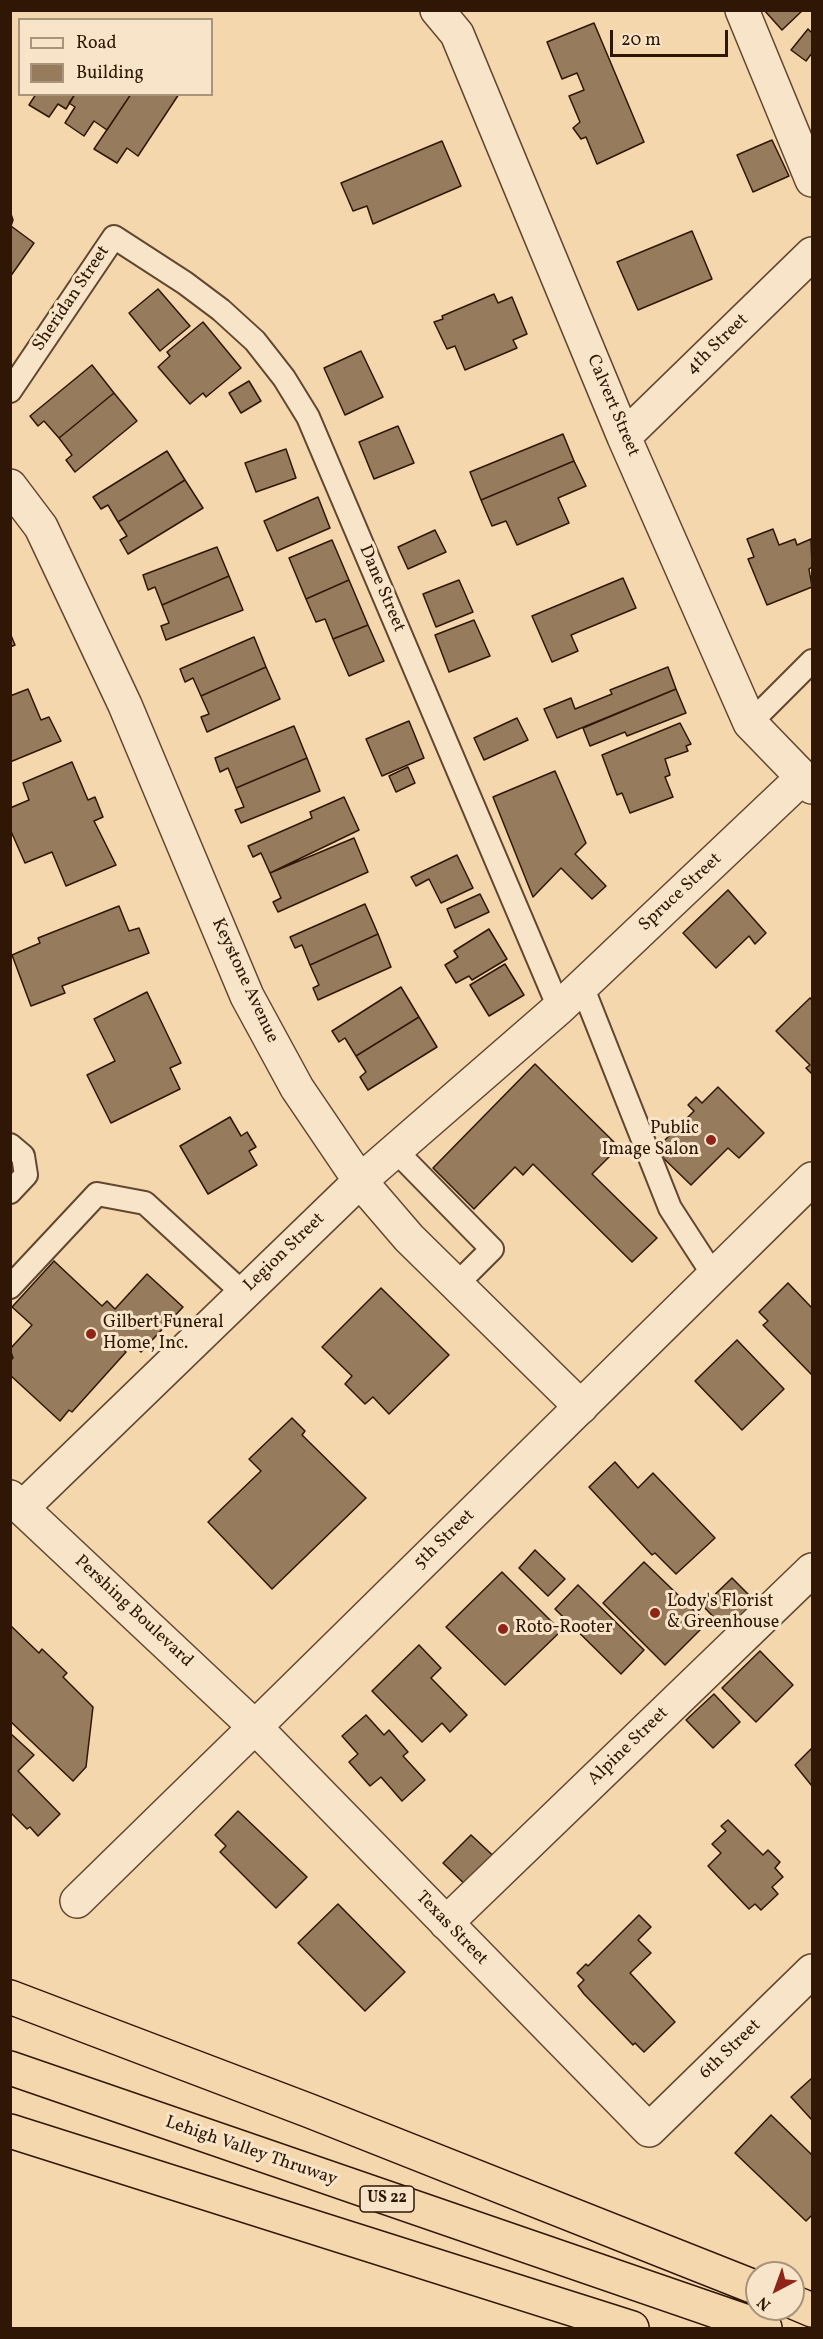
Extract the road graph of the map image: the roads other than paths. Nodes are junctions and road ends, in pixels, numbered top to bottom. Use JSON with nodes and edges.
{"nodes":[{"id":1,"x":436,"y":10,"type":"edge"},
{"id":2,"x":742,"y":10,"type":"edge"},
{"id":3,"x":813,"y":180,"type":"edge"},
{"id":4,"x":114,"y":237,"type":"joint"},
{"id":5,"x":813,"y":254,"type":"edge"},
{"id":6,"x":10,"y":391,"type":"edge"},
{"id":7,"x":624,"y":437,"type":"junction"},
{"id":8,"x":10,"y":486,"type":"edge"},
{"id":9,"x":813,"y":661,"type":"edge"},
{"id":10,"x":750,"y":723,"type":"junction"},
{"id":11,"x":808,"y":782,"type":"edge"},
{"id":12,"x":582,"y":986,"type":"junction"},
{"id":13,"x":559,"y":1008,"type":"junction"},
{"id":14,"x":10,"y":1145,"type":"edge"},
{"id":15,"x":395,"y":1150,"type":"junction"},
{"id":16,"x":360,"y":1181,"type":"junction"},
{"id":17,"x":809,"y":1190,"type":"edge"},
{"id":18,"x":10,"y":1192,"type":"edge"},
{"id":19,"x":714,"y":1276,"type":"junction"},
{"id":20,"x":456,"y":1285,"type":"junction"},
{"id":21,"x":10,"y":1287,"type":"edge"},
{"id":22,"x":243,"y":1293,"type":"junction"},
{"id":23,"x":581,"y":1407,"type":"junction"},
{"id":24,"x":16,"y":1503,"type":"edge"},
{"id":25,"x":813,"y":1570,"type":"edge"},
{"id":26,"x":255,"y":1727,"type":"junction"},
{"id":27,"x":77,"y":1901,"type":"dead end"},
{"id":28,"x":446,"y":1923,"type":"junction"},
{"id":29,"x":813,"y":1971,"type":"edge"},
{"id":30,"x":10,"y":1997,"type":"edge"},
{"id":31,"x":10,"y":2068,"type":"edge"},
{"id":32,"x":649,"y":2130,"type":"joint"},
{"id":33,"x":18,"y":2133,"type":"edge"},
{"id":34,"x":745,"y":2283,"type":"edge"},
{"id":35,"x":632,"y":2328,"type":"edge"},
{"id":36,"x":765,"y":2328,"type":"edge"}],
"edges":[{"from":1,"to":7,"type":"street","name":"Calvert Street"},
{"from":2,"to":3,"type":"street"},
{"from":4,"to":6,"type":"lane","name":"Sheridan Street"},
{"from":4,"to":13,"type":"lane","name":"Dane Street"},
{"from":5,"to":7,"type":"street","name":"4th Street"},
{"from":7,"to":10,"type":"street","name":"Calvert Street"},
{"from":8,"to":16,"type":"street","name":"Keystone Avenue"},
{"from":9,"to":10,"type":"lane"},
{"from":10,"to":11,"type":"street","name":"Calvert Street"},
{"from":11,"to":12,"type":"street","name":"Spruce Street"},
{"from":12,"to":13,"type":"street","name":"Spruce Street"},
{"from":12,"to":19,"type":"lane"},
{"from":13,"to":15,"type":"street","name":"Legion Street"},
{"from":14,"to":18,"type":"lane"},
{"from":15,"to":16,"type":"street","name":"Legion Street"},
{"from":15,"to":20,"type":"lane"},
{"from":16,"to":20,"type":"street","name":"Keystone Avenue"},
{"from":16,"to":22,"type":"street","name":"Legion Street"},
{"from":17,"to":19,"type":"street","name":"5th Street"},
{"from":19,"to":23,"type":"street","name":"5th Street"},
{"from":20,"to":23,"type":"street","name":"Keystone Avenue"},
{"from":21,"to":22,"type":"lane"},
{"from":22,"to":24,"type":"street","name":"Legion Street"},
{"from":23,"to":26,"type":"street","name":"5th Street"},
{"from":24,"to":26,"type":"street","name":"Pershing Boulevard"},
{"from":25,"to":28,"type":"street","name":"Alpine Street"},
{"from":26,"to":27,"type":"street","name":"5th Street"},
{"from":26,"to":28,"type":"street","name":"Texas Street"},
{"from":28,"to":32,"type":"street","name":"Texas Street"},
{"from":29,"to":32,"type":"street","name":"6th Street"},
{"from":30,"to":34,"type":"highway"},
{"from":31,"to":36,"type":"highway","name":"Lehigh Valley Thruway","number":"US 22"},
{"from":33,"to":35,"type":"highway"}]}
